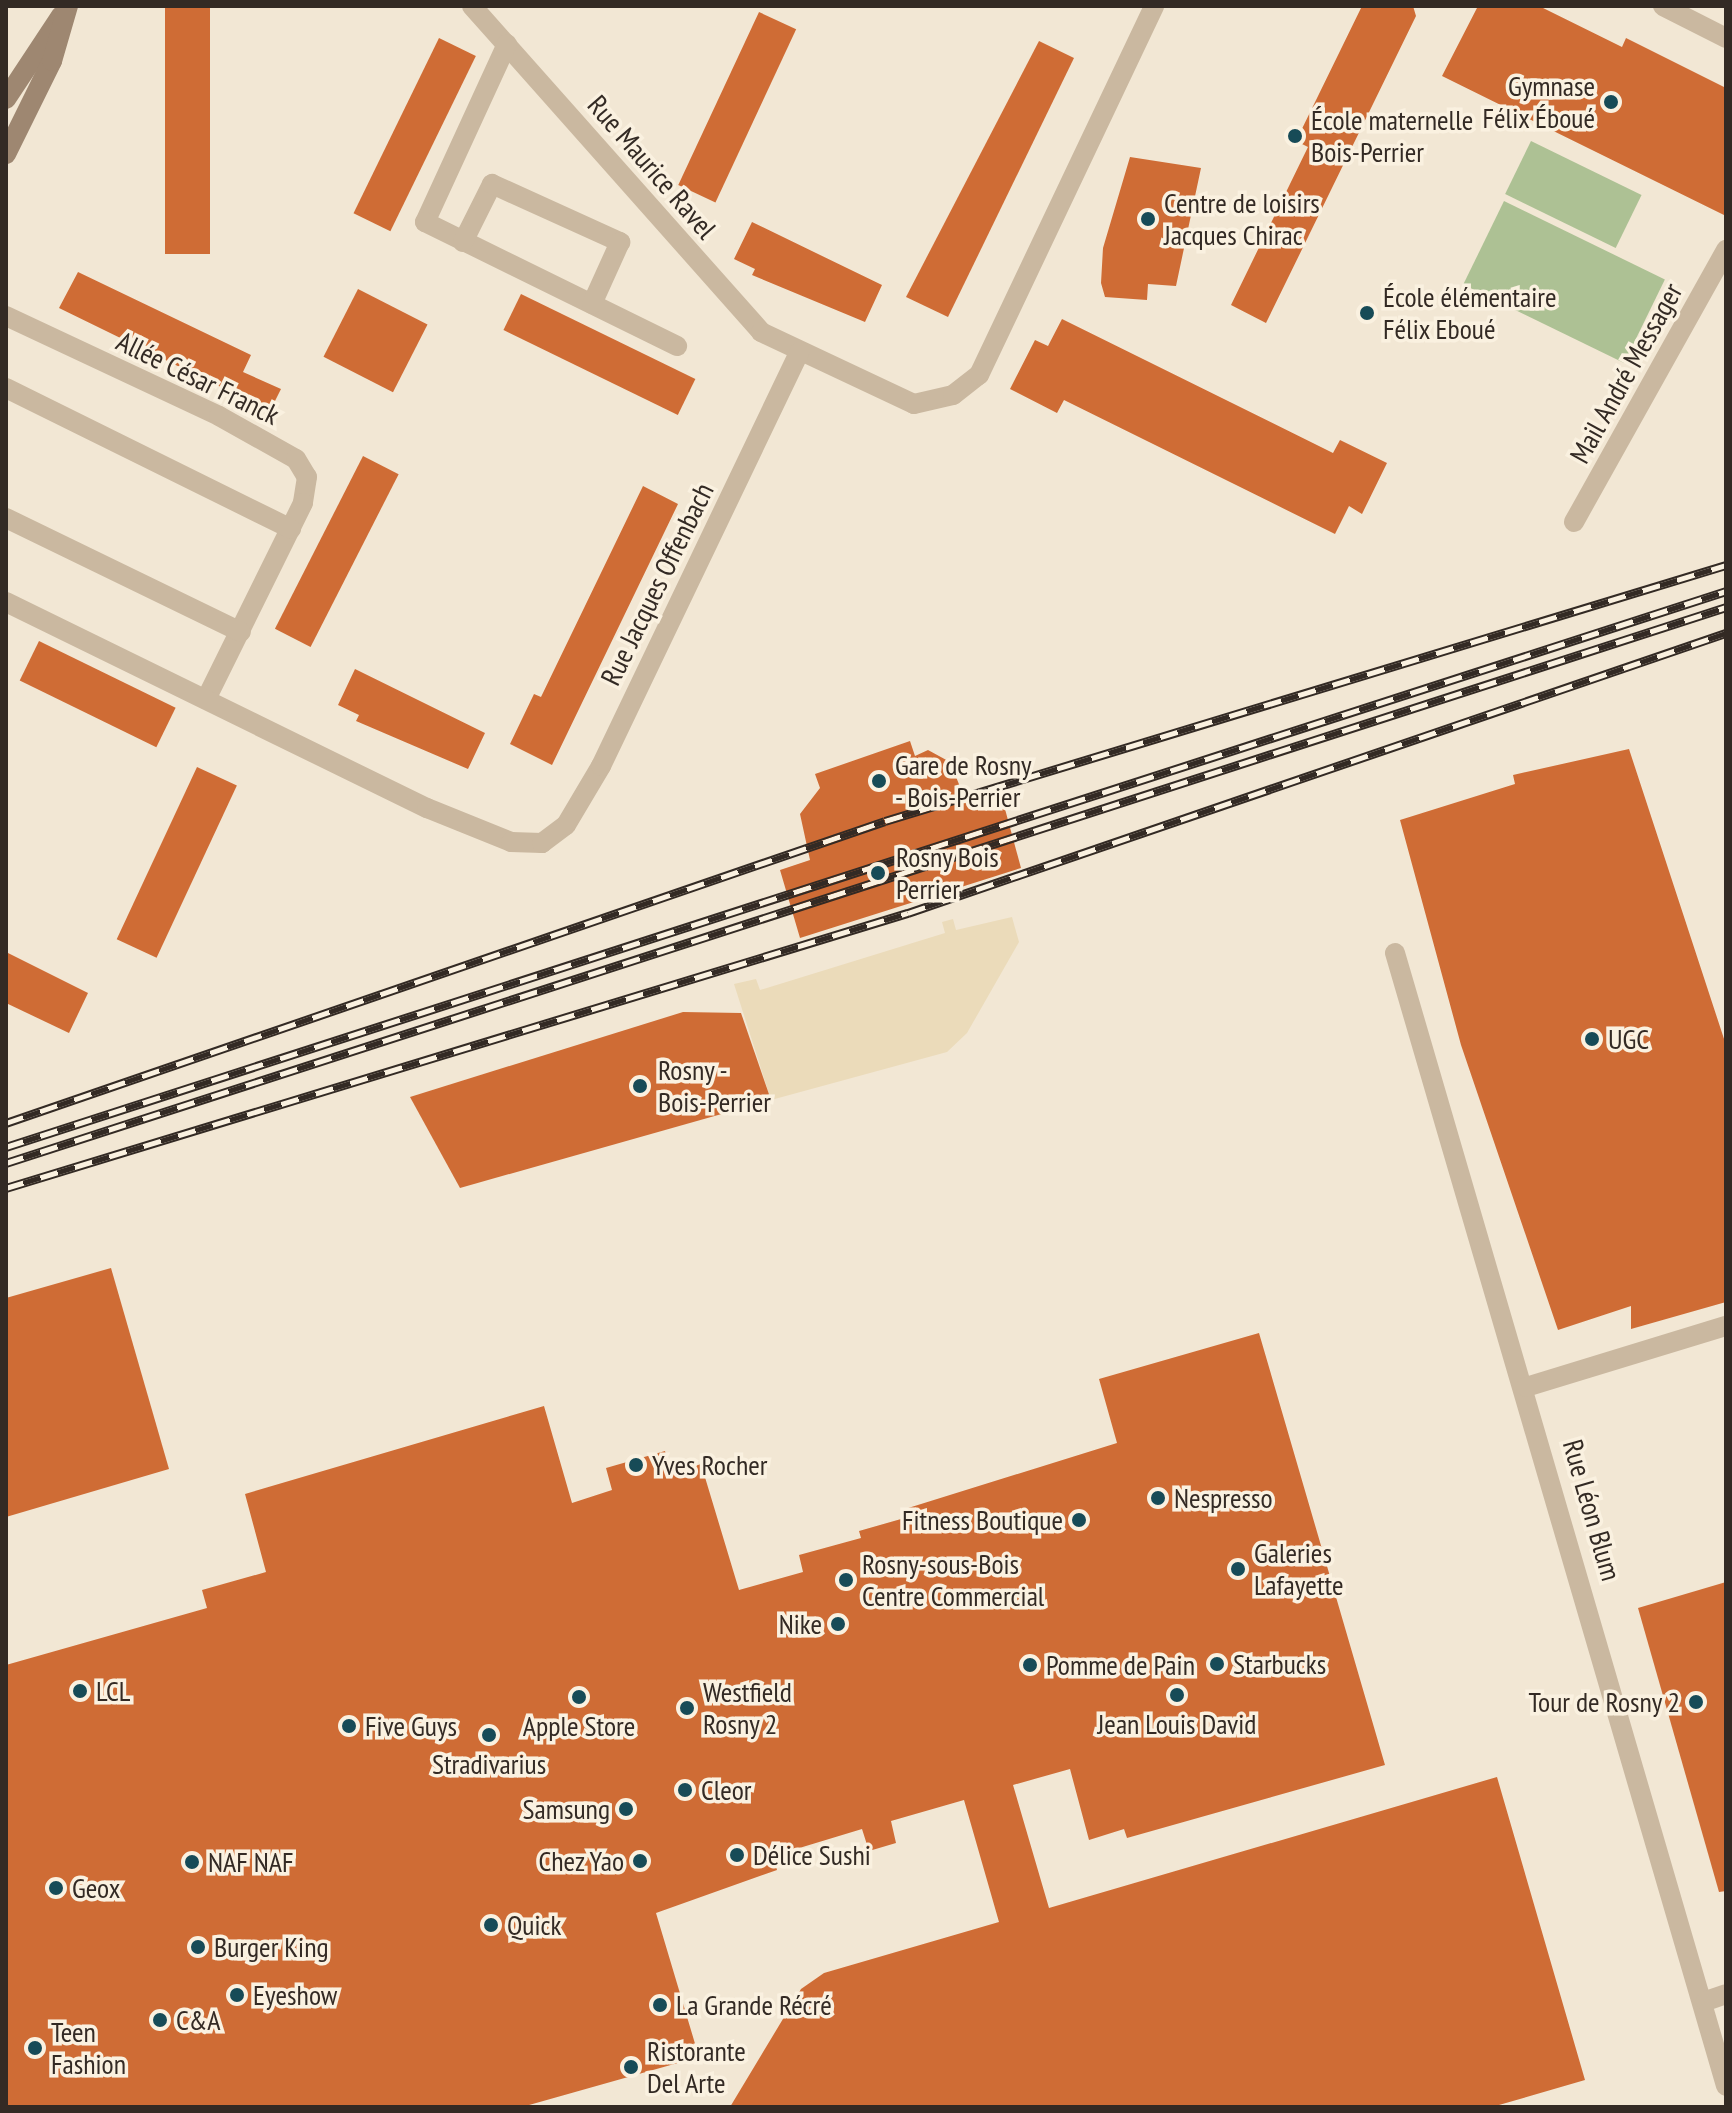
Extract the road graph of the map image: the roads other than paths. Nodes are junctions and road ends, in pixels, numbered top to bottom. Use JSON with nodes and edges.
{"nodes":[{"id":1,"x":68,"y":6,"type":"edge"},
{"id":2,"x":472,"y":6,"type":"edge"},
{"id":3,"x":1154,"y":6,"type":"edge"},
{"id":4,"x":1663,"y":6,"type":"edge"},
{"id":5,"x":1726,"y":38,"type":"edge"},
{"id":6,"x":507,"y":44,"type":"junction"},
{"id":7,"x":6,"y":99,"type":"edge"},
{"id":8,"x":6,"y":154,"type":"edge"},
{"id":9,"x":463,"y":242,"type":"junction"},
{"id":10,"x":1726,"y":250,"type":"edge"},
{"id":11,"x":592,"y":304,"type":"junction"},
{"id":12,"x":6,"y":316,"type":"edge"},
{"id":13,"x":677,"y":346,"type":"dead end"},
{"id":14,"x":799,"y":352,"type":"junction"},
{"id":15,"x":6,"y":388,"type":"edge"},
{"id":16,"x":6,"y":518,"type":"edge"},
{"id":17,"x":1574,"y":522,"type":"dead end"},
{"id":18,"x":291,"y":529,"type":"junction"},
{"id":19,"x":6,"y":602,"type":"edge"},
{"id":20,"x":241,"y":632,"type":"junction"},
{"id":21,"x":206,"y":699,"type":"junction"},
{"id":22,"x":1395,"y":953,"type":"dead end"},
{"id":23,"x":1726,"y":1326,"type":"edge"},
{"id":24,"x":1526,"y":1387,"type":"junction"},
{"id":25,"x":1726,"y":1994,"type":"edge"},
{"id":26,"x":1706,"y":2001,"type":"junction"},
{"id":27,"x":1726,"y":2086,"type":"edge"}],
"edges":[{"from":1,"to":7,"type":"main road"},
{"from":1,"to":8,"type":"main road"},
{"from":2,"to":6,"type":"street","name":"Rue Maurice Ravel"},
{"from":3,"to":14,"type":"street"},
{"from":4,"to":5,"type":"street"},
{"from":6,"to":9,"type":"street"},
{"from":6,"to":14,"type":"street","name":"Rue Maurice Ravel"},
{"from":9,"to":11,"type":"street"},
{"from":9,"to":11,"type":"street"},
{"from":10,"to":17,"type":"street","name":"Mail André Messager"},
{"from":11,"to":13,"type":"street"},
{"from":12,"to":18,"type":"street","name":"Allée César Franck"},
{"from":14,"to":21,"type":"street","name":"Rue Jacques Offenbach"},
{"from":15,"to":18,"type":"street"},
{"from":16,"to":20,"type":"street"},
{"from":18,"to":20,"type":"street","name":"Allée César Franck"},
{"from":19,"to":21,"type":"street","name":"Rue Jacques Offenbach"},
{"from":20,"to":21,"type":"street","name":"Allée César Franck"},
{"from":22,"to":24,"type":"street","name":"Rue Léon Blum"},
{"from":23,"to":24,"type":"street"},
{"from":24,"to":26,"type":"street","name":"Rue Léon Blum"},
{"from":25,"to":26,"type":"street"},
{"from":26,"to":27,"type":"street","name":"Rue Léon Blum"}]}
